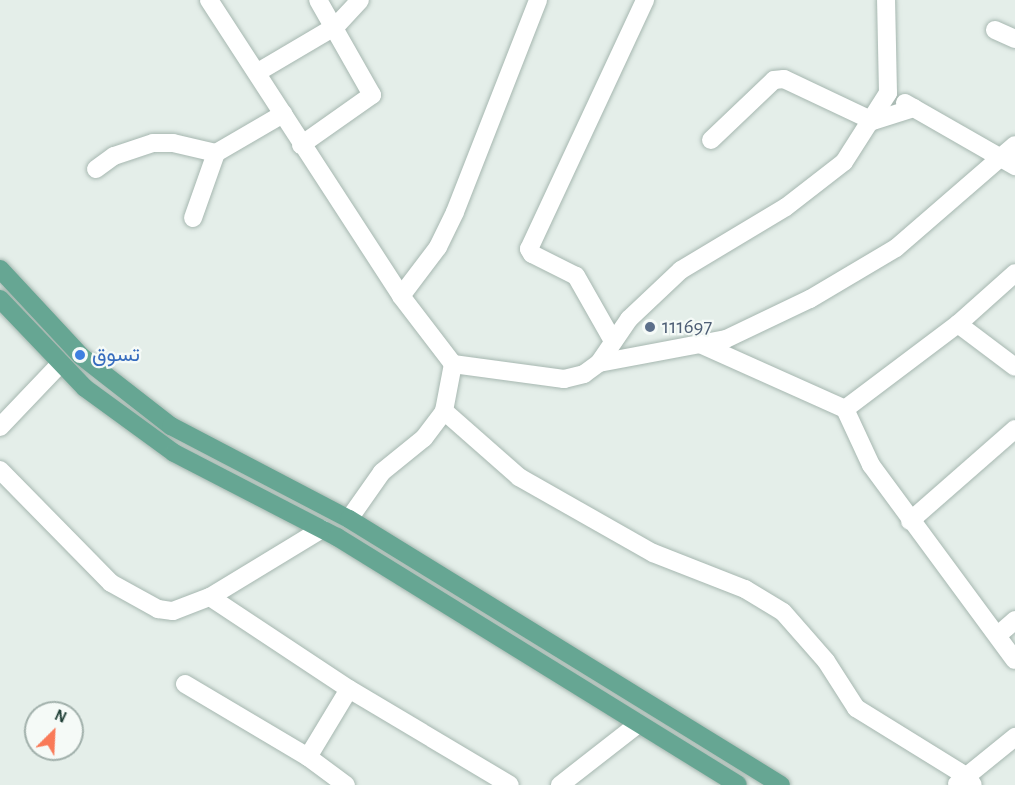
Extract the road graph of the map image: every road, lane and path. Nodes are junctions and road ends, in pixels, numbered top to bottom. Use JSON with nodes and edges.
{"nodes":[{"id":1,"x":209,"y":0,"type":"edge"},
{"id":2,"x":318,"y":0,"type":"edge"},
{"id":3,"x":360,"y":0,"type":"edge"},
{"id":4,"x":538,"y":0,"type":"edge"},
{"id":5,"x":645,"y":0,"type":"edge"},
{"id":6,"x":886,"y":0,"type":"edge"},
{"id":7,"x":336,"y":26,"type":"junction"},
{"id":8,"x":995,"y":30,"type":"dead end"},
{"id":9,"x":1015,"y":39,"type":"edge"},
{"id":10,"x":258,"y":72,"type":"junction"},
{"id":11,"x":888,"y":93,"type":"junction"},
{"id":12,"x":914,"y":108,"type":"junction"},
{"id":13,"x":283,"y":114,"type":"junction"},
{"id":14,"x":873,"y":121,"type":"junction"},
{"id":15,"x":711,"y":140,"type":"dead end"},
{"id":16,"x":301,"y":145,"type":"junction"},
{"id":17,"x":1015,"y":145,"type":"edge"},
{"id":18,"x":216,"y":153,"type":"junction"},
{"id":19,"x":998,"y":158,"type":"junction"},
{"id":20,"x":1015,"y":166,"type":"edge"},
{"id":21,"x":96,"y":169,"type":"dead end"},
{"id":22,"x":193,"y":218,"type":"dead end"},
{"id":23,"x":0,"y":269,"type":"edge"},
{"id":24,"x":1015,"y":273,"type":"edge"},
{"id":25,"x":401,"y":296,"type":"junction"},
{"id":26,"x":0,"y":299,"type":"edge"},
{"id":27,"x":958,"y":324,"type":"junction"},
{"id":28,"x":613,"y":341,"type":"junction"},
{"id":29,"x":700,"y":344,"type":"junction"},
{"id":30,"x":599,"y":363,"type":"junction"},
{"id":31,"x":453,"y":364,"type":"junction"},
{"id":32,"x":59,"y":365,"type":"junction"},
{"id":33,"x":1015,"y":367,"type":"edge"},
{"id":34,"x":845,"y":409,"type":"junction"},
{"id":35,"x":444,"y":411,"type":"junction"},
{"id":36,"x":0,"y":427,"type":"edge"},
{"id":37,"x":1015,"y":429,"type":"edge"},
{"id":38,"x":0,"y":470,"type":"edge"},
{"id":39,"x":349,"y":519,"type":"junction"},
{"id":40,"x":910,"y":521,"type":"junction"},
{"id":41,"x":322,"y":529,"type":"junction"},
{"id":42,"x":210,"y":597,"type":"junction"},
{"id":43,"x":1015,"y":620,"type":"edge"},
{"id":44,"x":998,"y":635,"type":"junction"},
{"id":45,"x":1015,"y":660,"type":"edge"},
{"id":46,"x":185,"y":684,"type":"dead end"},
{"id":47,"x":349,"y":689,"type":"junction"},
{"id":48,"x":638,"y":724,"type":"junction"},
{"id":49,"x":1015,"y":736,"type":"edge"},
{"id":50,"x":308,"y":757,"type":"junction"},
{"id":51,"x":965,"y":782,"type":"edge"},
{"id":52,"x":346,"y":785,"type":"edge"},
{"id":53,"x":510,"y":785,"type":"edge"},
{"id":54,"x":560,"y":785,"type":"edge"},
{"id":55,"x":738,"y":785,"type":"edge"},
{"id":56,"x":781,"y":785,"type":"edge"}],
"edges":[{"from":1,"to":10,"type":"street"},
{"from":2,"to":7,"type":"street"},
{"from":3,"to":7,"type":"street"},
{"from":4,"to":25,"type":"street"},
{"from":5,"to":28,"type":"street"},
{"from":6,"to":11,"type":"street"},
{"from":7,"to":10,"type":"street"},
{"from":7,"to":16,"type":"street"},
{"from":8,"to":9,"type":"street"},
{"from":10,"to":13,"type":"street"},
{"from":11,"to":12,"type":"street"},
{"from":11,"to":14,"type":"street"},
{"from":12,"to":14,"type":"street"},
{"from":12,"to":19,"type":"street"},
{"from":13,"to":16,"type":"street"},
{"from":13,"to":18,"type":"street"},
{"from":14,"to":15,"type":"street"},
{"from":14,"to":28,"type":"street"},
{"from":16,"to":25,"type":"street"},
{"from":17,"to":19,"type":"street"},
{"from":18,"to":21,"type":"street"},
{"from":18,"to":22,"type":"street"},
{"from":19,"to":20,"type":"street"},
{"from":19,"to":29,"type":"street"},
{"from":23,"to":39,"type":"main road"},
{"from":24,"to":27,"type":"street"},
{"from":25,"to":31,"type":"street"},
{"from":26,"to":32,"type":"main road"},
{"from":27,"to":33,"type":"street"},
{"from":27,"to":34,"type":"street"},
{"from":28,"to":30,"type":"street"},
{"from":29,"to":30,"type":"street"},
{"from":29,"to":34,"type":"street"},
{"from":30,"to":31,"type":"street"},
{"from":31,"to":35,"type":"street"},
{"from":32,"to":36,"type":"street"},
{"from":32,"to":41,"type":"main road"},
{"from":34,"to":40,"type":"street"},
{"from":35,"to":39,"type":"street"},
{"from":35,"to":51,"type":"street"},
{"from":37,"to":40,"type":"street"},
{"from":38,"to":42,"type":"street"},
{"from":39,"to":56,"type":"main road"},
{"from":40,"to":44,"type":"street"},
{"from":41,"to":42,"type":"street"},
{"from":41,"to":48,"type":"main road"},
{"from":42,"to":47,"type":"street"},
{"from":43,"to":44,"type":"street"},
{"from":44,"to":45,"type":"street"},
{"from":46,"to":50,"type":"street"},
{"from":47,"to":50,"type":"street"},
{"from":47,"to":53,"type":"street"},
{"from":48,"to":54,"type":"street"},
{"from":48,"to":55,"type":"main road"},
{"from":49,"to":51,"type":"street"},
{"from":50,"to":52,"type":"street"}]}
